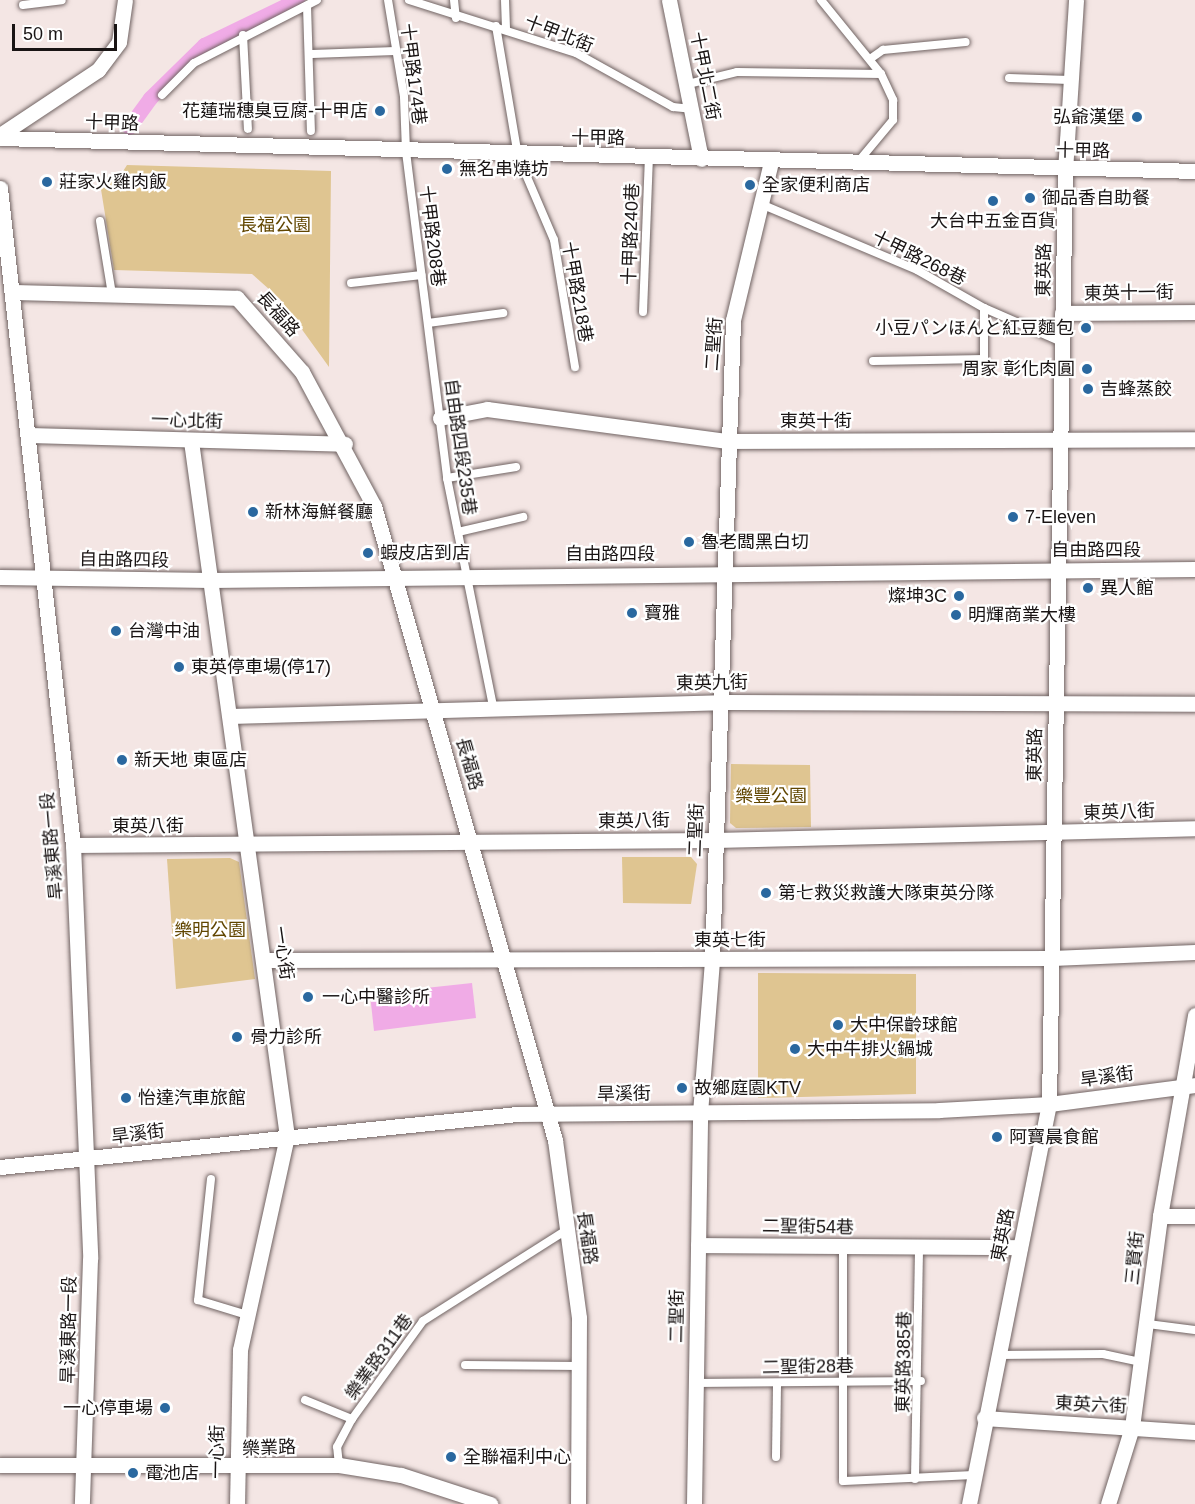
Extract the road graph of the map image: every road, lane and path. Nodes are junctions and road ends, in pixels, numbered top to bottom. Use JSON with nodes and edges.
{"nodes":[{"id":1,"x":62,"y":0,"type":"edge"},
{"id":2,"x":125,"y":0,"type":"edge"},
{"id":3,"x":317,"y":0,"type":"edge"},
{"id":4,"x":388,"y":0,"type":"edge"},
{"id":5,"x":410,"y":0,"type":"edge"},
{"id":6,"x":454,"y":0,"type":"edge"},
{"id":7,"x":505,"y":0,"type":"edge"},
{"id":8,"x":669,"y":0,"type":"edge"},
{"id":9,"x":821,"y":0,"type":"edge"},
{"id":10,"x":1076,"y":0,"type":"edge"},
{"id":11,"x":23,"y":5,"type":"dead end"},
{"id":12,"x":307,"y":6,"type":"junction"},
{"id":13,"x":456,"y":18,"type":"junction"},
{"id":14,"x":496,"y":26,"type":"junction"},
{"id":15,"x":506,"y":29,"type":"junction"},
{"id":16,"x":243,"y":35,"type":"junction"},
{"id":17,"x":966,"y":42,"type":"dead end"},
{"id":18,"x":395,"y":51,"type":"junction"},
{"id":19,"x":312,"y":54,"type":"junction"},
{"id":20,"x":870,"y":59,"type":"junction"},
{"id":21,"x":881,"y":74,"type":"junction"},
{"id":22,"x":1009,"y":78,"type":"dead end"},
{"id":23,"x":1070,"y":80,"type":"junction"},
{"id":24,"x":688,"y":84,"type":"junction"},
{"id":25,"x":162,"y":95,"type":"dead end"},
{"id":26,"x":692,"y":109,"type":"junction"},
{"id":27,"x":248,"y":129,"type":"dead end"},
{"id":28,"x":311,"y":131,"type":"dead end"},
{"id":29,"x":0,"y":136,"type":"edge"},
{"id":30,"x":406,"y":152,"type":"junction"},
{"id":31,"x":518,"y":156,"type":"junction"},
{"id":32,"x":649,"y":158,"type":"junction"},
{"id":33,"x":701,"y":159,"type":"junction"},
{"id":34,"x":771,"y":162,"type":"junction"},
{"id":35,"x":856,"y":164,"type":"junction"},
{"id":36,"x":1065,"y":171,"type":"junction"},
{"id":37,"x":1195,"y":171,"type":"edge"},
{"id":38,"x":0,"y":188,"type":"edge"},
{"id":39,"x":761,"y":204,"type":"junction"},
{"id":40,"x":100,"y":221,"type":"dead end"},
{"id":41,"x":422,"y":276,"type":"junction"},
{"id":42,"x":351,"y":283,"type":"dead end"},
{"id":43,"x":12,"y":292,"type":"junction"},
{"id":44,"x":112,"y":294,"type":"junction"},
{"id":45,"x":984,"y":308,"type":"junction"},
{"id":46,"x":643,"y":312,"type":"dead end"},
{"id":47,"x":1195,"y":312,"type":"edge"},
{"id":48,"x":503,"y":313,"type":"dead end"},
{"id":49,"x":1062,"y":313,"type":"junction"},
{"id":50,"x":428,"y":323,"type":"junction"},
{"id":51,"x":1062,"y":342,"type":"junction"},
{"id":52,"x":873,"y":361,"type":"dead end"},
{"id":53,"x":575,"y":367,"type":"dead end"},
{"id":54,"x":440,"y":418,"type":"junction"},
{"id":55,"x":28,"y":435,"type":"junction"},
{"id":56,"x":1195,"y":439,"type":"edge"},
{"id":57,"x":191,"y":441,"type":"junction"},
{"id":58,"x":728,"y":441,"type":"junction"},
{"id":59,"x":1060,"y":441,"type":"junction"},
{"id":60,"x":345,"y":444,"type":"junction"},
{"id":61,"x":516,"y":466,"type":"dead end"},
{"id":62,"x":447,"y":478,"type":"junction"},
{"id":63,"x":523,"y":517,"type":"dead end"},
{"id":64,"x":458,"y":532,"type":"junction"},
{"id":65,"x":1058,"y":569,"type":"junction"},
{"id":66,"x":1195,"y":569,"type":"edge"},
{"id":67,"x":723,"y":572,"type":"junction"},
{"id":68,"x":469,"y":574,"type":"junction"},
{"id":69,"x":0,"y":577,"type":"edge"},
{"id":70,"x":393,"y":577,"type":"junction"},
{"id":71,"x":44,"y":578,"type":"junction"},
{"id":72,"x":211,"y":580,"type":"junction"},
{"id":73,"x":720,"y":702,"type":"junction"},
{"id":74,"x":1056,"y":702,"type":"junction"},
{"id":75,"x":1195,"y":704,"type":"edge"},
{"id":76,"x":493,"y":707,"type":"junction"},
{"id":77,"x":434,"y":709,"type":"junction"},
{"id":78,"x":230,"y":716,"type":"junction"},
{"id":79,"x":1195,"y":828,"type":"edge"},
{"id":80,"x":1053,"y":834,"type":"junction"},
{"id":81,"x":715,"y":840,"type":"junction"},
{"id":82,"x":471,"y":843,"type":"junction"},
{"id":83,"x":246,"y":844,"type":"junction"},
{"id":84,"x":73,"y":845,"type":"junction"},
{"id":85,"x":1195,"y":952,"type":"edge"},
{"id":86,"x":1052,"y":958,"type":"junction"},
{"id":87,"x":504,"y":959,"type":"junction"},
{"id":88,"x":264,"y":960,"type":"junction"},
{"id":89,"x":712,"y":960,"type":"junction"},
{"id":90,"x":1195,"y":1015,"type":"edge"},
{"id":91,"x":1188,"y":1085,"type":"edge"},
{"id":92,"x":1049,"y":1104,"type":"junction"},
{"id":93,"x":700,"y":1113,"type":"junction"},
{"id":94,"x":548,"y":1115,"type":"junction"},
{"id":95,"x":288,"y":1136,"type":"junction"},
{"id":96,"x":89,"y":1159,"type":"junction"},
{"id":97,"x":0,"y":1167,"type":"edge"},
{"id":98,"x":211,"y":1179,"type":"dead end"},
{"id":99,"x":1160,"y":1216,"type":"junction"},
{"id":100,"x":1195,"y":1216,"type":"edge"},
{"id":101,"x":565,"y":1231,"type":"junction"},
{"id":102,"x":698,"y":1245,"type":"junction"},
{"id":103,"x":919,"y":1246,"type":"junction"},
{"id":104,"x":843,"y":1247,"type":"junction"},
{"id":105,"x":1020,"y":1247,"type":"junction"},
{"id":106,"x":247,"y":1315,"type":"junction"},
{"id":107,"x":1148,"y":1324,"type":"junction"},
{"id":108,"x":1195,"y":1330,"type":"edge"},
{"id":109,"x":999,"y":1355,"type":"junction"},
{"id":110,"x":1141,"y":1362,"type":"junction"},
{"id":111,"x":465,"y":1365,"type":"dead end"},
{"id":112,"x":579,"y":1366,"type":"junction"},
{"id":113,"x":921,"y":1381,"type":"junction"},
{"id":114,"x":844,"y":1382,"type":"junction"},
{"id":115,"x":695,"y":1383,"type":"junction"},
{"id":116,"x":777,"y":1383,"type":"junction"},
{"id":117,"x":305,"y":1400,"type":"dead end"},
{"id":118,"x":984,"y":1418,"type":"junction"},
{"id":119,"x":352,"y":1419,"type":"junction"},
{"id":120,"x":1132,"y":1427,"type":"junction"},
{"id":121,"x":1195,"y":1432,"type":"edge"},
{"id":122,"x":776,"y":1456,"type":"dead end"},
{"id":123,"x":0,"y":1465,"type":"edge"},
{"id":124,"x":85,"y":1465,"type":"junction"},
{"id":125,"x":339,"y":1465,"type":"junction"},
{"id":126,"x":236,"y":1468,"type":"junction"},
{"id":127,"x":975,"y":1475,"type":"junction"},
{"id":128,"x":915,"y":1479,"type":"junction"},
{"id":129,"x":82,"y":1504,"type":"edge"},
{"id":130,"x":237,"y":1504,"type":"edge"},
{"id":131,"x":490,"y":1504,"type":"edge"},
{"id":132,"x":578,"y":1504,"type":"edge"},
{"id":133,"x":694,"y":1504,"type":"edge"},
{"id":134,"x":969,"y":1504,"type":"edge"},
{"id":135,"x":1108,"y":1504,"type":"edge"}],
"edges":[{"from":1,"to":11,"type":"lane"},
{"from":2,"to":29,"type":"street"},
{"from":3,"to":12,"type":"lane"},
{"from":4,"to":18,"type":"lane","name":"十甲路174巷"},
{"from":5,"to":13,"type":"lane","name":"十甲北街"},
{"from":6,"to":13,"type":"lane"},
{"from":7,"to":15,"type":"lane"},
{"from":8,"to":24,"type":"street","name":"十甲北二街"},
{"from":9,"to":20,"type":"lane"},
{"from":10,"to":23,"type":"street","name":"東英路"},
{"from":12,"to":16,"type":"lane"},
{"from":12,"to":19,"type":"lane"},
{"from":13,"to":14,"type":"lane","name":"十甲北街"},
{"from":14,"to":15,"type":"lane","name":"十甲北街"},
{"from":14,"to":31,"type":"lane","name":"十甲路218巷"},
{"from":15,"to":26,"type":"lane","name":"十甲北街"},
{"from":16,"to":25,"type":"lane"},
{"from":16,"to":27,"type":"lane"},
{"from":17,"to":20,"type":"lane"},
{"from":18,"to":19,"type":"lane"},
{"from":18,"to":30,"type":"lane","name":"十甲路174巷"},
{"from":19,"to":28,"type":"lane"},
{"from":20,"to":21,"type":"lane"},
{"from":21,"to":24,"type":"lane"},
{"from":21,"to":35,"type":"lane"},
{"from":22,"to":23,"type":"lane"},
{"from":23,"to":36,"type":"street","name":"東英路"},
{"from":24,"to":26,"type":"street","name":"十甲北二街"},
{"from":26,"to":33,"type":"street","name":"十甲北二街"},
{"from":29,"to":30,"type":"street","name":"十甲路"},
{"from":30,"to":31,"type":"street","name":"十甲路"},
{"from":30,"to":41,"type":"lane","name":"十甲路208巷"},
{"from":31,"to":32,"type":"street","name":"十甲路"},
{"from":31,"to":53,"type":"lane","name":"十甲路218巷"},
{"from":32,"to":33,"type":"street","name":"十甲路"},
{"from":32,"to":46,"type":"lane","name":"十甲路240巷"},
{"from":33,"to":34,"type":"street","name":"十甲路"},
{"from":34,"to":35,"type":"street","name":"十甲路"},
{"from":34,"to":39,"type":"street","name":"二聖街"},
{"from":35,"to":36,"type":"street","name":"十甲路"},
{"from":36,"to":37,"type":"street","name":"十甲路"},
{"from":36,"to":49,"type":"street","name":"東英路"},
{"from":38,"to":43,"type":"street","name":"旱溪東路一段"},
{"from":39,"to":45,"type":"lane","name":"十甲路268巷"},
{"from":39,"to":58,"type":"street","name":"二聖街"},
{"from":40,"to":44,"type":"lane"},
{"from":41,"to":42,"type":"lane"},
{"from":41,"to":50,"type":"lane","name":"十甲路208巷"},
{"from":43,"to":44,"type":"street","name":"長福路"},
{"from":43,"to":55,"type":"street","name":"旱溪東路一段"},
{"from":44,"to":60,"type":"street","name":"長福路"},
{"from":45,"to":51,"type":"lane","name":"十甲路268巷"},
{"from":45,"to":52,"type":"lane"},
{"from":47,"to":49,"type":"street","name":"東英十一街"},
{"from":48,"to":50,"type":"lane"},
{"from":49,"to":51,"type":"street","name":"東英路"},
{"from":50,"to":54,"type":"lane","name":"自由路四段235巷"},
{"from":51,"to":59,"type":"street","name":"東英路"},
{"from":54,"to":58,"type":"street","name":"東英十街"},
{"from":54,"to":62,"type":"lane","name":"自由路四段235巷"},
{"from":55,"to":57,"type":"street","name":"一心北街"},
{"from":55,"to":71,"type":"street","name":"旱溪東路一段"},
{"from":56,"to":59,"type":"street","name":"東英十街"},
{"from":57,"to":60,"type":"street","name":"一心北街"},
{"from":57,"to":72,"type":"street","name":"一心街"},
{"from":58,"to":59,"type":"street","name":"東英十街"},
{"from":58,"to":67,"type":"street","name":"二聖街"},
{"from":59,"to":65,"type":"street","name":"東英路"},
{"from":60,"to":70,"type":"street","name":"長福路"},
{"from":61,"to":62,"type":"lane"},
{"from":62,"to":64,"type":"lane","name":"自由路四段235巷"},
{"from":63,"to":64,"type":"lane"},
{"from":64,"to":68,"type":"lane","name":"自由路四段235巷"},
{"from":65,"to":66,"type":"street","name":"自由路四段"},
{"from":65,"to":67,"type":"street","name":"自由路四段"},
{"from":65,"to":74,"type":"street","name":"東英路"},
{"from":67,"to":68,"type":"street","name":"自由路四段"},
{"from":67,"to":73,"type":"street","name":"二聖街"},
{"from":68,"to":70,"type":"street","name":"自由路四段"},
{"from":68,"to":76,"type":"lane","name":"自由路四段235巷"},
{"from":69,"to":71,"type":"street","name":"自由路四段"},
{"from":70,"to":72,"type":"street","name":"自由路四段"},
{"from":70,"to":77,"type":"street","name":"長福路"},
{"from":71,"to":72,"type":"street","name":"自由路四段"},
{"from":71,"to":84,"type":"street","name":"旱溪東路一段"},
{"from":72,"to":78,"type":"street","name":"一心街"},
{"from":73,"to":74,"type":"street","name":"東英九街"},
{"from":73,"to":76,"type":"street","name":"東英九街"},
{"from":73,"to":81,"type":"street","name":"二聖街"},
{"from":74,"to":75,"type":"street","name":"東英九街"},
{"from":74,"to":80,"type":"street","name":"東英路"},
{"from":76,"to":77,"type":"street","name":"東英九街"},
{"from":77,"to":78,"type":"street","name":"東英九街"},
{"from":77,"to":82,"type":"street","name":"長福路"},
{"from":78,"to":83,"type":"street","name":"一心街"},
{"from":79,"to":80,"type":"street","name":"東英八街"},
{"from":80,"to":81,"type":"street","name":"東英八街"},
{"from":80,"to":86,"type":"street","name":"東英路"},
{"from":81,"to":82,"type":"street","name":"東英八街"},
{"from":81,"to":89,"type":"street","name":"二聖街"},
{"from":82,"to":83,"type":"street","name":"東英八街"},
{"from":82,"to":87,"type":"street","name":"長福路"},
{"from":83,"to":84,"type":"street","name":"東英八街"},
{"from":83,"to":88,"type":"street","name":"一心街"},
{"from":84,"to":96,"type":"street","name":"旱溪東路一段"},
{"from":85,"to":86,"type":"street","name":"東英七街"},
{"from":86,"to":89,"type":"street","name":"東英七街"},
{"from":86,"to":92,"type":"street","name":"東英路"},
{"from":87,"to":88,"type":"street","name":"東英七街"},
{"from":87,"to":89,"type":"street","name":"東英七街"},
{"from":87,"to":94,"type":"street","name":"長福路"},
{"from":88,"to":95,"type":"street","name":"一心街"},
{"from":89,"to":93,"type":"street","name":"二聖街"},
{"from":90,"to":91,"type":"street","name":"三賢街"},
{"from":91,"to":92,"type":"street","name":"旱溪街"},
{"from":91,"to":99,"type":"street","name":"三賢街"},
{"from":92,"to":93,"type":"street","name":"旱溪街"},
{"from":92,"to":105,"type":"street","name":"東英路"},
{"from":93,"to":94,"type":"street","name":"旱溪街"},
{"from":93,"to":102,"type":"street","name":"二聖街"},
{"from":94,"to":95,"type":"street","name":"旱溪街"},
{"from":94,"to":101,"type":"street","name":"長福路"},
{"from":95,"to":96,"type":"street","name":"旱溪街"},
{"from":95,"to":106,"type":"street","name":"一心街"},
{"from":96,"to":97,"type":"street","name":"旱溪街"},
{"from":96,"to":124,"type":"street","name":"旱溪東路一段"},
{"from":98,"to":106,"type":"lane"},
{"from":99,"to":100,"type":"street"},
{"from":99,"to":107,"type":"street","name":"三賢街"},
{"from":101,"to":112,"type":"street","name":"長福路"},
{"from":101,"to":119,"type":"lane","name":"樂業路311巷"},
{"from":102,"to":104,"type":"street","name":"二聖街54巷"},
{"from":102,"to":115,"type":"street","name":"二聖街"},
{"from":103,"to":104,"type":"street","name":"二聖街54巷"},
{"from":103,"to":105,"type":"street","name":"二聖街54巷"},
{"from":103,"to":113,"type":"lane","name":"東英路385巷"},
{"from":104,"to":114,"type":"lane"},
{"from":105,"to":109,"type":"street","name":"東英路"},
{"from":106,"to":126,"type":"street","name":"一心街"},
{"from":107,"to":108,"type":"lane"},
{"from":107,"to":110,"type":"street","name":"三賢街"},
{"from":109,"to":110,"type":"lane"},
{"from":109,"to":118,"type":"street","name":"東英路"},
{"from":110,"to":120,"type":"street","name":"三賢街"},
{"from":111,"to":112,"type":"lane"},
{"from":112,"to":132,"type":"street","name":"長福路"},
{"from":113,"to":114,"type":"lane","name":"二聖街28巷"},
{"from":113,"to":128,"type":"lane","name":"東英路385巷"},
{"from":114,"to":116,"type":"lane","name":"二聖街28巷"},
{"from":114,"to":128,"type":"lane"},
{"from":115,"to":116,"type":"lane","name":"二聖街28巷"},
{"from":115,"to":133,"type":"street","name":"二聖街"},
{"from":116,"to":122,"type":"lane"},
{"from":117,"to":119,"type":"lane"},
{"from":118,"to":120,"type":"street","name":"東英六街"},
{"from":118,"to":127,"type":"street","name":"東英路"},
{"from":119,"to":125,"type":"lane","name":"樂業路311巷"},
{"from":120,"to":121,"type":"street","name":"東英六街"},
{"from":120,"to":135,"type":"street","name":"三賢街"},
{"from":123,"to":124,"type":"street","name":"樂業路"},
{"from":124,"to":126,"type":"street","name":"樂業路"},
{"from":124,"to":129,"type":"street","name":"旱溪東路一段"},
{"from":125,"to":126,"type":"street","name":"樂業路"},
{"from":125,"to":131,"type":"street","name":"樂業路"},
{"from":126,"to":130,"type":"street","name":"一心街"},
{"from":127,"to":128,"type":"lane"},
{"from":127,"to":134,"type":"street","name":"東英路"}]}
